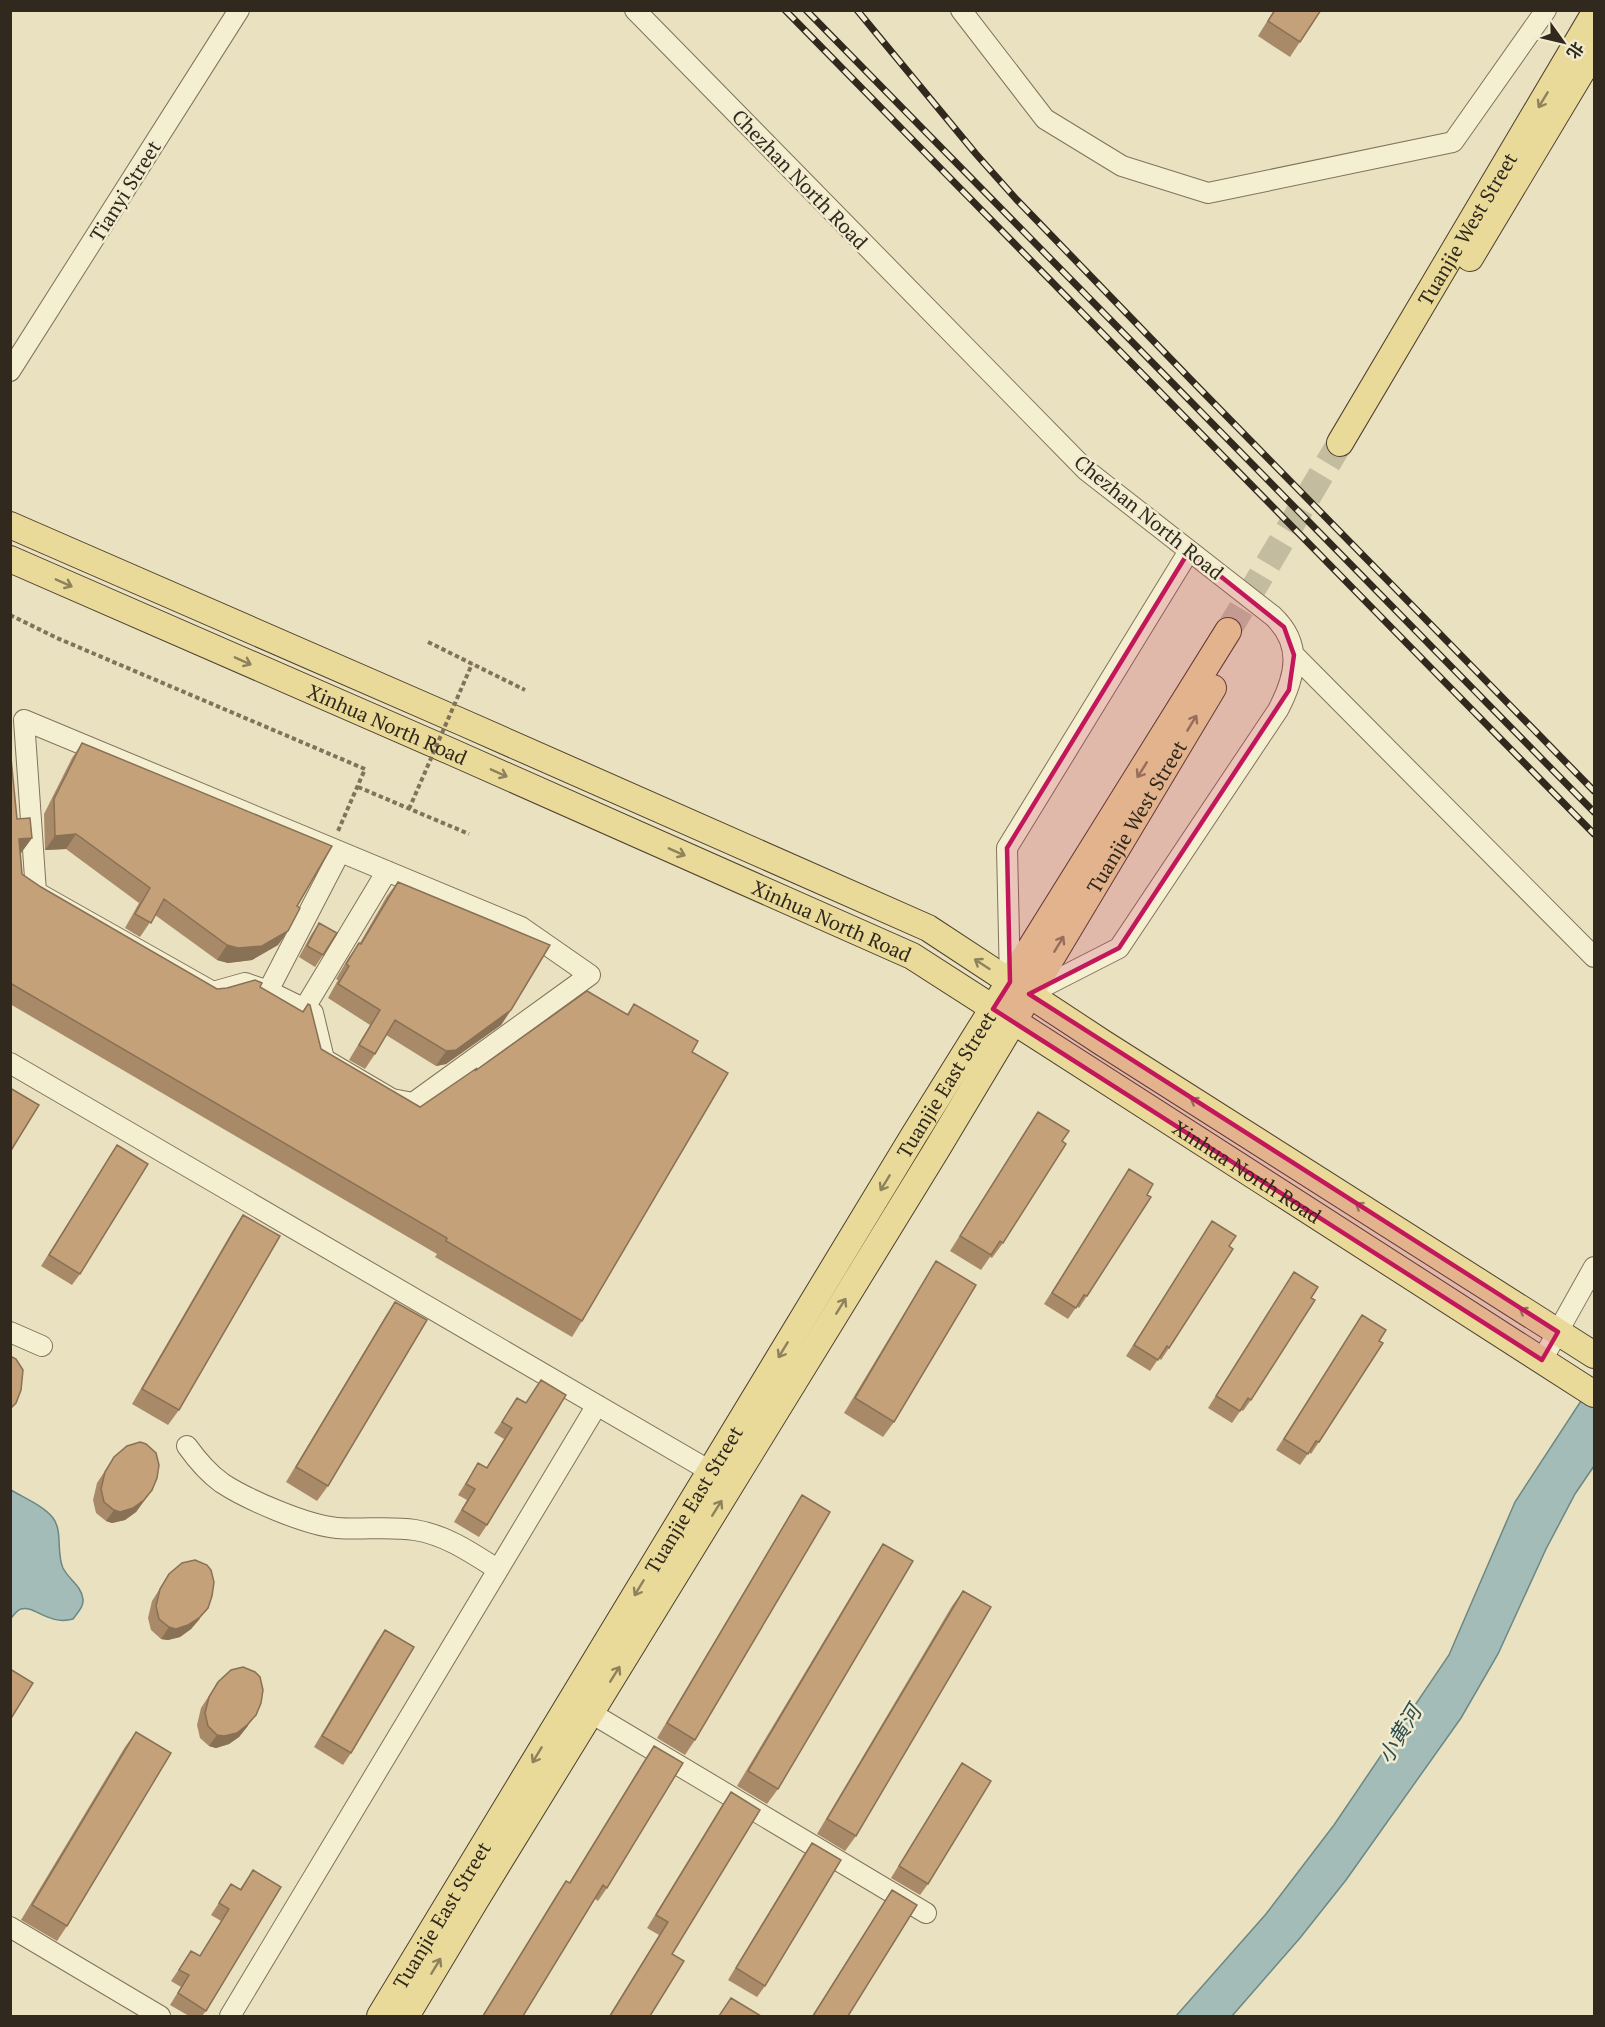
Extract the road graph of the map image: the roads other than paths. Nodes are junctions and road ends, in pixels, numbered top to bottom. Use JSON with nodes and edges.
{"nodes":[{"id":1,"x":239,"y":10,"type":"edge"},
{"id":2,"x":635,"y":10,"type":"edge"},
{"id":3,"x":961,"y":10,"type":"edge"},
{"id":4,"x":1546,"y":10,"type":"edge"},
{"id":5,"x":1594,"y":14,"type":"edge"},
{"id":6,"x":1594,"y":51,"type":"edge"},
{"id":7,"x":10,"y":371,"type":"edge"},
{"id":8,"x":10,"y":525,"type":"edge"},
{"id":9,"x":1189,"y":551,"type":"junction"},
{"id":10,"x":10,"y":560,"type":"edge"},
{"id":11,"x":1235,"y":635,"type":"tunnel mouth"},
{"id":12,"x":1294,"y":655,"type":"junction"},
{"id":13,"x":335,"y":850,"type":"junction"},
{"id":14,"x":387,"y":871,"type":"junction"},
{"id":15,"x":1594,"y":957,"type":"edge"},
{"id":16,"x":1019,"y":988,"type":"junction"},
{"id":17,"x":268,"y":991,"type":"junction"},
{"id":18,"x":304,"y":1009,"type":"junction"},
{"id":19,"x":1003,"y":1015,"type":"junction"},
{"id":20,"x":10,"y":1063,"type":"edge"},
{"id":21,"x":1594,"y":1267,"type":"edge"},
{"id":22,"x":10,"y":1332,"type":"edge"},
{"id":23,"x":1558,"y":1332,"type":"junction"},
{"id":24,"x":42,"y":1346,"type":"dead end"},
{"id":25,"x":1594,"y":1355,"type":"edge"},
{"id":26,"x":1542,"y":1360,"type":"junction"},
{"id":27,"x":1588,"y":1389,"type":"edge"},
{"id":28,"x":597,"y":1405,"type":"junction"},
{"id":29,"x":187,"y":1446,"type":"dead end"},
{"id":30,"x":710,"y":1471,"type":"junction"},
{"id":31,"x":497,"y":1569,"type":"junction"},
{"id":32,"x":591,"y":1713,"type":"junction"},
{"id":33,"x":926,"y":1913,"type":"dead end"},
{"id":34,"x":10,"y":1927,"type":"edge"},
{"id":35,"x":160,"y":2016,"type":"edge"},
{"id":36,"x":230,"y":2016,"type":"edge"},
{"id":37,"x":380,"y":2016,"type":"edge"},
{"id":38,"x":406,"y":2016,"type":"edge"}],
"edges":[{"from":1,"to":7,"type":"street","name":"Tianyi Street"},
{"from":2,"to":9,"type":"street","name":"Chezhan North Road"},
{"from":3,"to":4,"type":"street"},
{"from":5,"to":6,"type":"main road","name":"Tuanjie West Street","one_way":true},
{"from":16,"to":8,"type":"main road","name":"Xinhua North Road","one_way":true},
{"from":9,"to":12,"type":"street","name":"Chezhan North Road"},
{"from":9,"to":16,"type":"street"},
{"from":10,"to":19,"type":"main road","name":"Xinhua North Road","one_way":true},
{"from":11,"to":16,"type":"main road","name":"Tuanjie West Street"},
{"from":12,"to":15,"type":"street"},
{"from":12,"to":16,"type":"street","name":"Chezhan North Road"},
{"from":13,"to":14,"type":"street"},
{"from":13,"to":17,"type":"street"},
{"from":13,"to":17,"type":"street"},
{"from":14,"to":18,"type":"street"},
{"from":14,"to":18,"type":"street"},
{"from":16,"to":19,"type":"main road","name":"Tuanjie East Street"},
{"from":23,"to":16,"type":"main road","name":"Xinhua North Road","one_way":true},
{"from":17,"to":18,"type":"street"},
{"from":19,"to":26,"type":"main road","name":"Xinhua North Road"},
{"from":19,"to":30,"type":"main road","name":"Tuanjie East Street","one_way":true},
{"from":32,"to":19,"type":"main road","name":"Tuanjie East Street","one_way":true},
{"from":20,"to":28,"type":"street"},
{"from":21,"to":23,"type":"street"},
{"from":22,"to":24,"type":"street"},
{"from":23,"to":25,"type":"main road","name":"Xinhua North Road"},
{"from":23,"to":26,"type":"street"},
{"from":26,"to":27,"type":"main road","name":"Xinhua North Road"},
{"from":28,"to":30,"type":"street"},
{"from":28,"to":31,"type":"street"},
{"from":29,"to":31,"type":"street"},
{"from":30,"to":37,"type":"main road","name":"Tuanjie East Street","one_way":true},
{"from":31,"to":36,"type":"street"},
{"from":32,"to":33,"type":"street"},
{"from":38,"to":32,"type":"main road","name":"Tuanjie East Street","one_way":true},
{"from":34,"to":35,"type":"street"}]}
